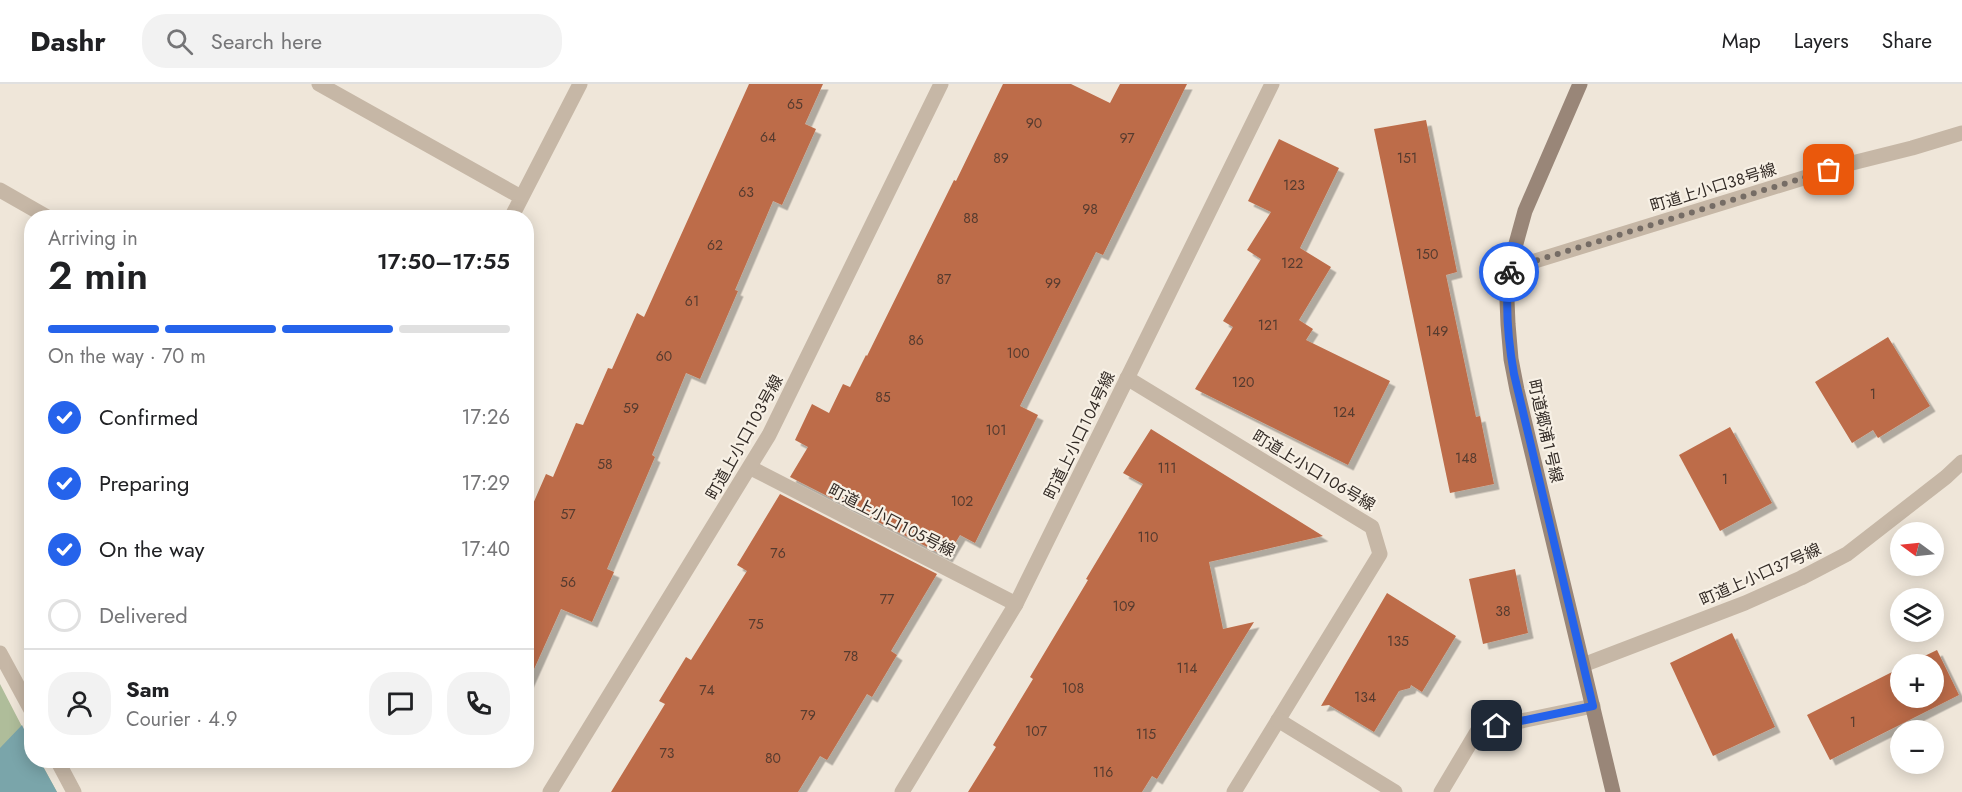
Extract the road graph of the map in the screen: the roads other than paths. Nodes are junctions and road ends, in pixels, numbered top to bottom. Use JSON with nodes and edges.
{"nodes":[{"id":1,"x":319,"y":84,"type":"edge"},
{"id":2,"x":580,"y":84,"type":"edge"},
{"id":3,"x":941,"y":84,"type":"edge"},
{"id":4,"x":1272,"y":84,"type":"edge"},
{"id":5,"x":1580,"y":84,"type":"edge"},
{"id":6,"x":1962,"y":133,"type":"edge"},
{"id":7,"x":0,"y":190,"type":"edge"},
{"id":8,"x":521,"y":197,"type":"junction"},
{"id":9,"x":35,"y":210,"type":"edge"},
{"id":10,"x":515,"y":210,"type":"edge"},
{"id":11,"x":1509,"y":269,"type":"junction"},
{"id":12,"x":1127,"y":378,"type":"junction"},
{"id":13,"x":1962,"y":462,"type":"edge"},
{"id":14,"x":751,"y":468,"type":"junction"},
{"id":15,"x":1016,"y":604,"type":"junction"},
{"id":16,"x":0,"y":653,"type":"edge"},
{"id":17,"x":1582,"y":665,"type":"junction"},
{"id":18,"x":24,"y":697,"type":"edge"},
{"id":19,"x":1593,"y":706,"type":"junction"},
{"id":20,"x":1278,"y":720,"type":"junction"},
{"id":21,"x":61,"y":768,"type":"edge"},
{"id":22,"x":74,"y":792,"type":"edge"},
{"id":23,"x":550,"y":792,"type":"edge"},
{"id":24,"x":902,"y":792,"type":"edge"},
{"id":25,"x":1234,"y":792,"type":"edge"},
{"id":26,"x":1395,"y":792,"type":"edge"},
{"id":27,"x":1441,"y":792,"type":"edge"},
{"id":28,"x":1613,"y":792,"type":"edge"}],
"edges":[{"from":1,"to":8,"type":"street"},
{"from":2,"to":8,"type":"street"},
{"from":3,"to":14,"type":"street","name":"町道上小口１０３号線"},
{"from":4,"to":12,"type":"street","name":"町道上小口１０４号線"},
{"from":5,"to":11,"type":"street","name":"町道郷浦１号線"},
{"from":6,"to":11,"type":"street","name":"町道上小口３８号線"},
{"from":7,"to":9,"type":"street"},
{"from":8,"to":10,"type":"street"},
{"from":11,"to":17,"type":"street","name":"町道郷浦１号線"},
{"from":12,"to":15,"type":"street","name":"町道上小口１０４号線"},
{"from":12,"to":20,"type":"street","name":"町道上小口１０６号線"},
{"from":13,"to":17,"type":"street","name":"町道上小口３７号線"},
{"from":14,"to":15,"type":"street","name":"町道上小口１０５号線"},
{"from":14,"to":23,"type":"street","name":"町道上小口１０３号線"},
{"from":15,"to":24,"type":"street","name":"町道上小口１０４号線"},
{"from":16,"to":18,"type":"street"},
{"from":17,"to":19,"type":"street","name":"町道郷浦１号線"},
{"from":19,"to":27,"type":"street"},
{"from":19,"to":28,"type":"street","name":"町道郷浦１号線"},
{"from":20,"to":25,"type":"street","name":"町道上小口１０６号線"},
{"from":20,"to":26,"type":"street"},
{"from":21,"to":22,"type":"street"}]}
